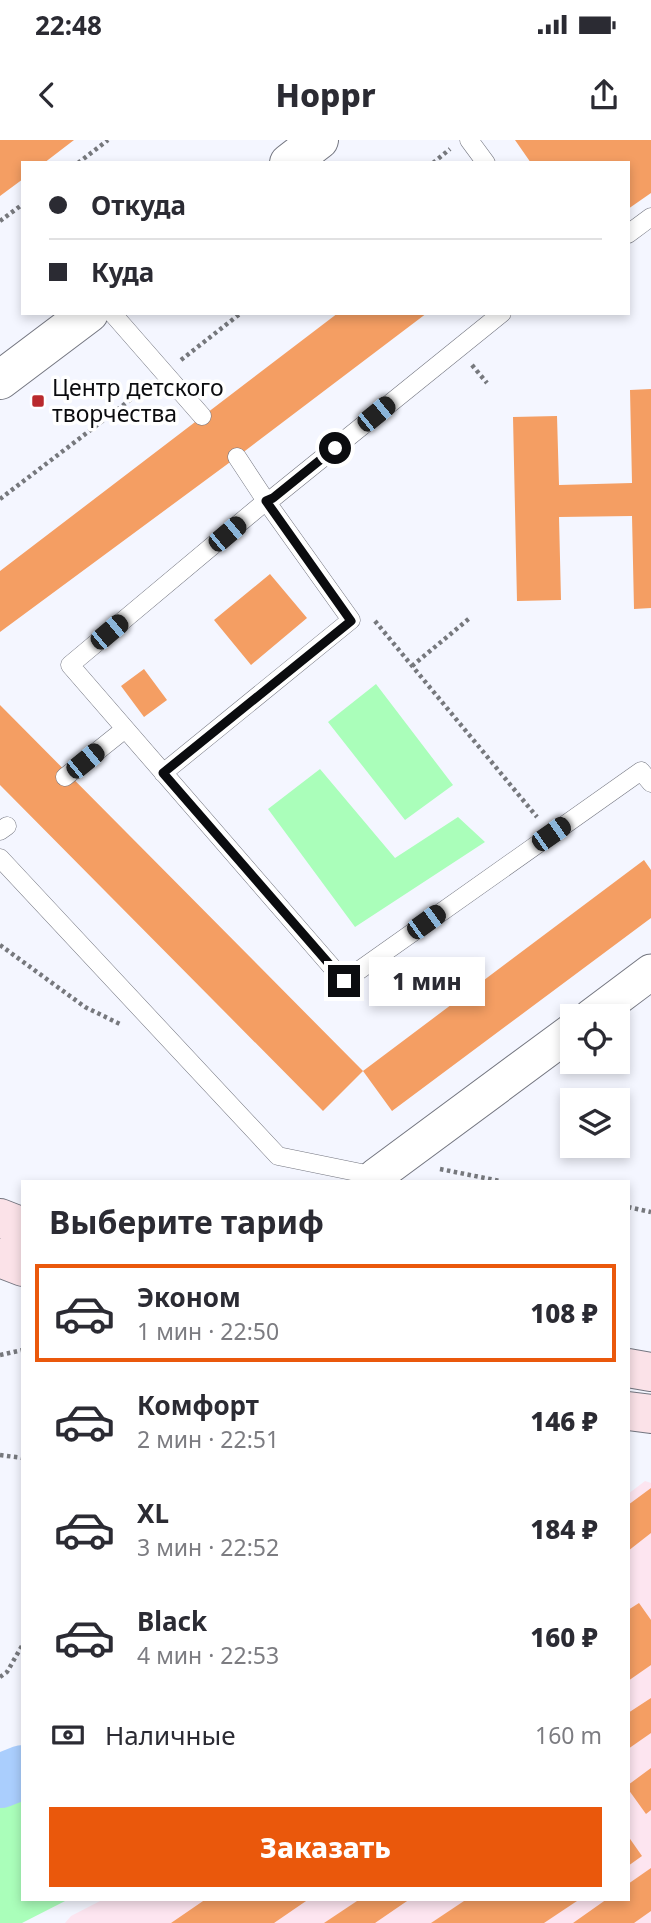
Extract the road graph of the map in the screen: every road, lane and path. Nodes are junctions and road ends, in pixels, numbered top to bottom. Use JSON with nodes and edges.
{"nodes":[{"id":1,"x":108,"y":140,"type":"edge"},
{"id":2,"x":319,"y":140,"type":"edge"},
{"id":3,"x":468,"y":140,"type":"edge"},
{"id":4,"x":81,"y":161,"type":"edge"},
{"id":5,"x":292,"y":161,"type":"edge"},
{"id":6,"x":484,"y":161,"type":"edge"},
{"id":7,"x":21,"y":205,"type":"edge"},
{"id":8,"x":651,"y":217,"type":"edge"},
{"id":9,"x":0,"y":221,"type":"edge"},
{"id":10,"x":630,"y":233,"type":"edge"},
{"id":11,"x":86,"y":315,"type":"edge"},
{"id":12,"x":114,"y":315,"type":"edge"},
{"id":13,"x":238,"y":315,"type":"edge"},
{"id":14,"x":500,"y":315,"type":"edge"},
{"id":15,"x":164,"y":374,"type":"junction"},
{"id":16,"x":0,"y":380,"type":"edge"},
{"id":17,"x":202,"y":416,"type":"dead end"},
{"id":18,"x":237,"y":457,"type":"dead end"},
{"id":19,"x":0,"y":499,"type":"edge"},
{"id":20,"x":266,"y":501,"type":"junction"},
{"id":21,"x":368,"y":613,"type":"dead end"},
{"id":22,"x":471,"y":618,"type":"dead end"},
{"id":23,"x":412,"y":666,"type":"junction"},
{"id":24,"x":125,"y":729,"type":"junction"},
{"id":25,"x":163,"y":773,"type":"junction"},
{"id":26,"x":65,"y":777,"type":"dead end"},
{"id":27,"x":651,"y":783,"type":"edge"},
{"id":28,"x":551,"y":834,"type":"junction"},
{"id":29,"x":0,"y":858,"type":"edge"},
{"id":30,"x":0,"y":945,"type":"edge"},
{"id":31,"x":651,"y":972,"type":"edge"},
{"id":32,"x":608,"y":1004,"type":"edge"},
{"id":33,"x":122,"y":1025,"type":"dead end"},
{"id":34,"x":560,"y":1040,"type":"edge"},
{"id":35,"x":383,"y":1173,"type":"edge"},
{"id":36,"x":485,"y":1180,"type":"edge"},
{"id":37,"x":630,"y":1207,"type":"edge"},
{"id":38,"x":651,"y":1212,"type":"edge"},
{"id":39,"x":0,"y":1218,"type":"edge"},
{"id":40,"x":21,"y":1226,"type":"edge"},
{"id":41,"x":0,"y":1258,"type":"edge"},
{"id":42,"x":21,"y":1266,"type":"edge"},
{"id":43,"x":21,"y":1350,"type":"edge"},
{"id":44,"x":0,"y":1355,"type":"edge"},
{"id":45,"x":630,"y":1368,"type":"edge"},
{"id":46,"x":651,"y":1372,"type":"edge"},
{"id":47,"x":630,"y":1410,"type":"edge"},
{"id":48,"x":651,"y":1414,"type":"edge"},
{"id":49,"x":0,"y":1455,"type":"edge"},
{"id":50,"x":21,"y":1458,"type":"edge"},
{"id":51,"x":21,"y":1648,"type":"edge"},
{"id":52,"x":0,"y":1677,"type":"edge"}],
"edges":[{"from":1,"to":4,"type":"path"},
{"from":2,"to":5,"type":"street"},
{"from":3,"to":6,"type":"lane"},
{"from":7,"to":9,"type":"path"},
{"from":8,"to":10,"type":"lane"},
{"from":11,"to":16,"type":"street"},
{"from":12,"to":15,"type":"lane"},
{"from":13,"to":15,"type":"path"},
{"from":14,"to":20,"type":"lane"},
{"from":15,"to":17,"type":"lane"},
{"from":15,"to":19,"type":"path"},
{"from":18,"to":20,"type":"lane"},
{"from":20,"to":24,"type":"lane"},
{"from":20,"to":25,"type":"lane"},
{"from":21,"to":23,"type":"path"},
{"from":22,"to":23,"type":"path"},
{"from":23,"to":28,"type":"path"},
{"from":24,"to":25,"type":"lane"},
{"from":24,"to":26,"type":"lane"},
{"from":25,"to":28,"type":"lane"},
{"from":27,"to":28,"type":"lane"},
{"from":29,"to":35,"type":"lane"},
{"from":30,"to":33,"type":"path"},
{"from":31,"to":32,"type":"street"},
{"from":34,"to":35,"type":"street"},
{"from":35,"to":36,"type":"path"},
{"from":37,"to":38,"type":"path"},
{"from":39,"to":40,"type":"main road"},
{"from":41,"to":42,"type":"main road"},
{"from":43,"to":44,"type":"path"},
{"from":45,"to":46,"type":"main road"},
{"from":47,"to":48,"type":"main road"},
{"from":49,"to":50,"type":"path"},
{"from":51,"to":52,"type":"path"}]}
